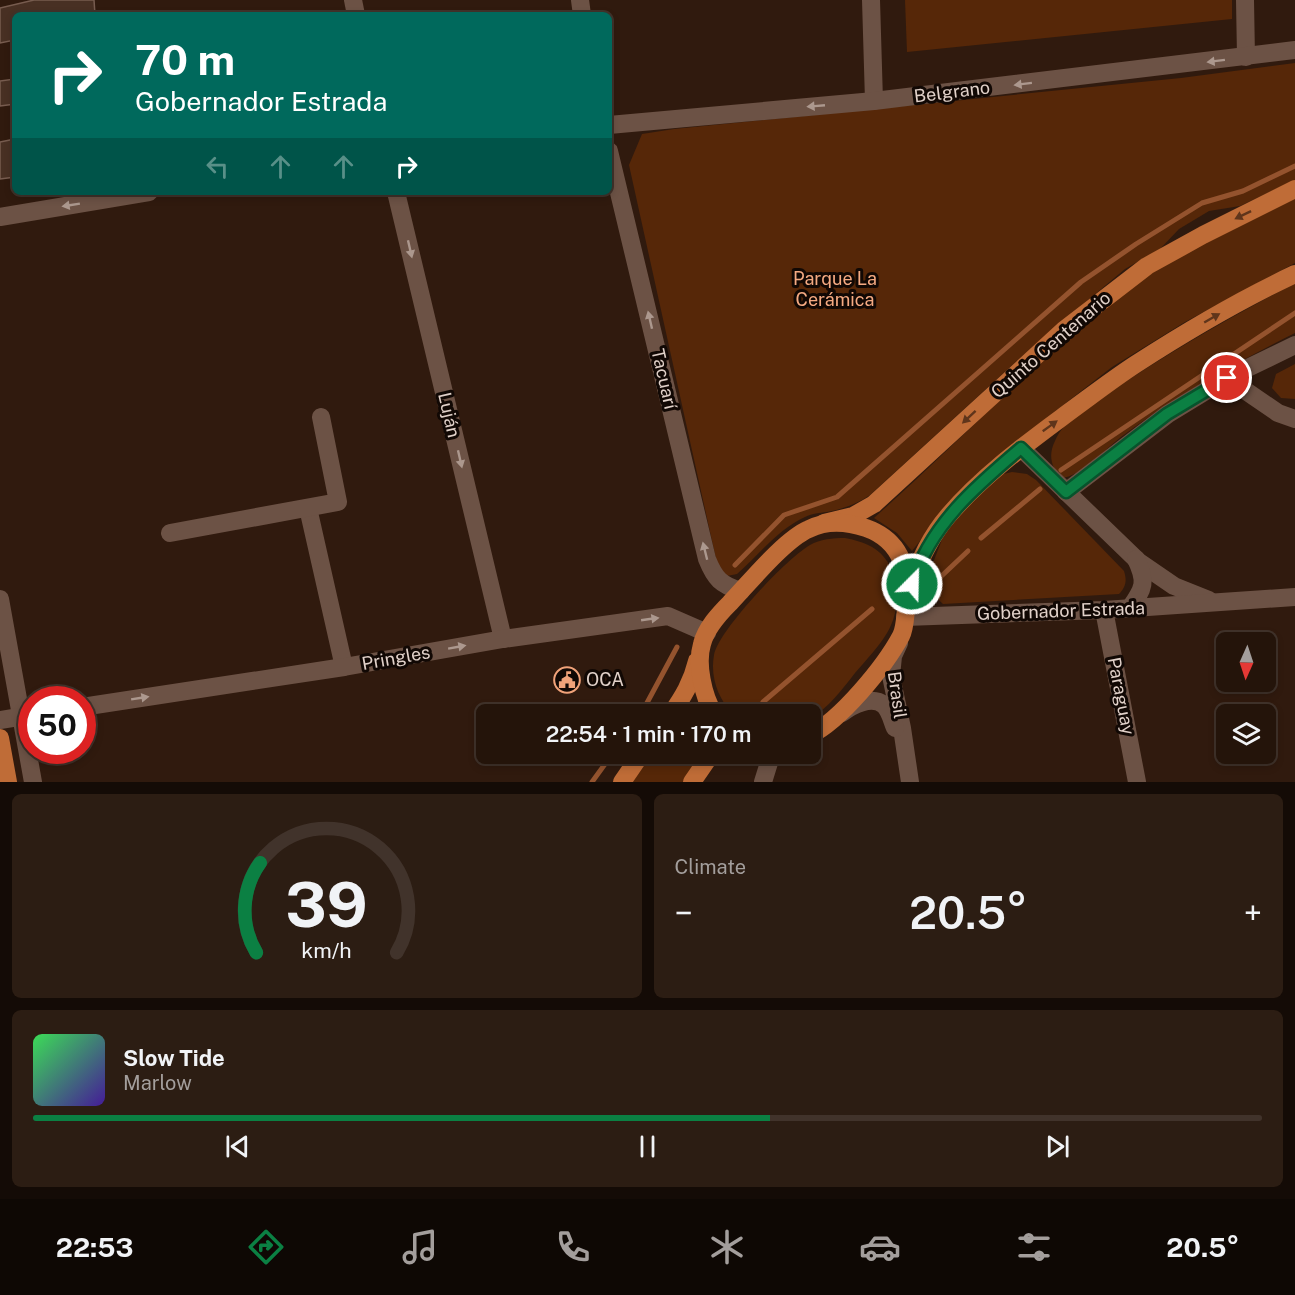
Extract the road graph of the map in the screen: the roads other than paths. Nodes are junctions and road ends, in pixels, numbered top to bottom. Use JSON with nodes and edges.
{"nodes":[{"id":1,"x":871,"y":0,"type":"edge"},
{"id":2,"x":1245,"y":0,"type":"edge"},
{"id":3,"x":1295,"y":50,"type":"edge"},
{"id":4,"x":1246,"y":57,"type":"junction"},
{"id":5,"x":874,"y":101,"type":"junction"},
{"id":6,"x":612,"y":125,"type":"edge"},
{"id":7,"x":612,"y":164,"type":"edge"},
{"id":8,"x":1295,"y":189,"type":"edge"},
{"id":9,"x":130,"y":195,"type":"edge"},
{"id":10,"x":397,"y":195,"type":"edge"},
{"id":11,"x":0,"y":216,"type":"edge"},
{"id":12,"x":1295,"y":274,"type":"edge"},
{"id":13,"x":1295,"y":345,"type":"edge"},
{"id":14,"x":1227,"y":378,"type":"junction"},
{"id":15,"x":321,"y":417,"type":"dead end"},
{"id":16,"x":1295,"y":419,"type":"edge"},
{"id":17,"x":1021,"y":448,"type":"junction"},
{"id":18,"x":1066,"y":492,"type":"junction"},
{"id":19,"x":308,"y":507,"type":"junction"},
{"id":20,"x":824,"y":523,"type":"junction"},
{"id":21,"x":170,"y":533,"type":"dead end"},
{"id":22,"x":1136,"y":559,"type":"junction"},
{"id":23,"x":741,"y":591,"type":"junction"},
{"id":24,"x":908,"y":596,"type":"junction"},
{"id":25,"x":1295,"y":597,"type":"edge"},
{"id":26,"x":0,"y":599,"type":"edge"},
{"id":27,"x":1216,"y":602,"type":"junction"},
{"id":28,"x":1130,"y":608,"type":"junction"},
{"id":29,"x":1104,"y":610,"type":"junction"},
{"id":30,"x":904,"y":625,"type":"junction"},
{"id":31,"x":502,"y":639,"type":"junction"},
{"id":32,"x":704,"y":639,"type":"junction"},
{"id":33,"x":344,"y":667,"type":"junction"},
{"id":34,"x":19,"y":686,"type":"edge"},
{"id":35,"x":678,"y":704,"type":"edge"},
{"id":36,"x":708,"y":704,"type":"edge"},
{"id":37,"x":96,"y":705,"type":"edge"},
{"id":38,"x":18,"y":717,"type":"edge"},
{"id":39,"x":0,"y":720,"type":"edge"},
{"id":40,"x":821,"y":727,"type":"edge"},
{"id":41,"x":821,"y":728,"type":"edge"},
{"id":42,"x":0,"y":738,"type":"edge"},
{"id":43,"x":905,"y":758,"type":"junction"},
{"id":44,"x":31,"y":764,"type":"edge"},
{"id":45,"x":634,"y":764,"type":"edge"},
{"id":46,"x":704,"y":764,"type":"edge"},
{"id":47,"x":769,"y":764,"type":"edge"},
{"id":48,"x":8,"y":782,"type":"edge"},
{"id":49,"x":33,"y":782,"type":"edge"},
{"id":50,"x":622,"y":782,"type":"edge"},
{"id":51,"x":692,"y":782,"type":"edge"},
{"id":52,"x":764,"y":782,"type":"edge"},
{"id":53,"x":910,"y":782,"type":"edge"},
{"id":54,"x":1137,"y":782,"type":"edge"}],
"edges":[{"from":1,"to":5,"type":"street"},
{"from":2,"to":4,"type":"street"},
{"from":3,"to":4,"type":"street","name":"Belgrano"},
{"from":4,"to":5,"type":"street","name":"Belgrano","one_way":true},
{"from":5,"to":6,"type":"street","name":"Belgrano","one_way":true},
{"from":23,"to":7,"type":"street","name":"Tacuarí","one_way":true},
{"from":8,"to":20,"type":"main road","name":"Quinto Centenario","one_way":true},
{"from":9,"to":11,"type":"street","one_way":true},
{"from":10,"to":31,"type":"street","name":"Luján","one_way":true},
{"from":17,"to":12,"type":"main road","one_way":true},
{"from":13,"to":14,"type":"street"},
{"from":14,"to":16,"type":"street"},
{"from":14,"to":18,"type":"street"},
{"from":15,"to":19,"type":"street"},
{"from":17,"to":18,"type":"street","name":"Gobernador Estrada"},
{"from":17,"to":24,"type":"main road"},
{"from":18,"to":22,"type":"street","name":"Gobernador Estrada"},
{"from":19,"to":21,"type":"street"},
{"from":19,"to":33,"type":"street"},
{"from":20,"to":23,"type":"main road","name":"Quinto Centenario"},
{"from":20,"to":24,"type":"main road"},
{"from":22,"to":27,"type":"street","name":"Gobernador Estrada"},
{"from":22,"to":28,"type":"street"},
{"from":23,"to":32,"type":"main road","name":"Quinto Centenario"},
{"from":24,"to":30,"type":"main road"},
{"from":25,"to":27,"type":"street","name":"Gobernador Estrada"},
{"from":26,"to":34,"type":"street"},
{"from":27,"to":28,"type":"street","name":"Gobernador Estrada"},
{"from":28,"to":29,"type":"street","name":"Gobernador Estrada"},
{"from":29,"to":30,"type":"street","name":"Gobernador Estrada"},
{"from":29,"to":54,"type":"street","name":"Paraguay"},
{"from":30,"to":40,"type":"main road"},
{"from":30,"to":43,"type":"street","name":"Brasil"},
{"from":31,"to":32,"type":"street","name":"Pringles","one_way":true},
{"from":33,"to":31,"type":"street","name":"Pringles","one_way":true},
{"from":32,"to":35,"type":"main road"},
{"from":32,"to":36,"type":"main road"},
{"from":37,"to":33,"type":"street","name":"Pringles","one_way":true},
{"from":38,"to":39,"type":"street"},
{"from":41,"to":43,"type":"street","name":"Brasil"},
{"from":42,"to":48,"type":"main road"},
{"from":43,"to":53,"type":"street","name":"Brasil"},
{"from":44,"to":49,"type":"street"},
{"from":45,"to":50,"type":"main road"},
{"from":46,"to":51,"type":"main road"},
{"from":47,"to":52,"type":"street"}]}
